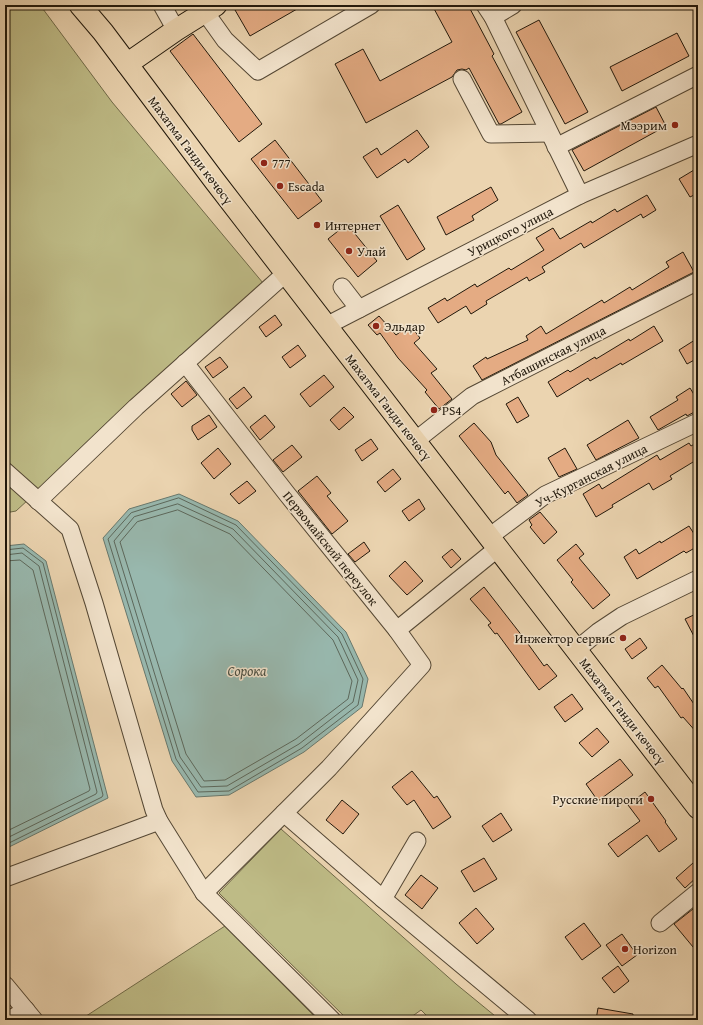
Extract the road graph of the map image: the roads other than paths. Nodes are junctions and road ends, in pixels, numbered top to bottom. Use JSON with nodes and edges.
{"nodes":[{"id":1,"x":80,"y":5,"type":"edge"},
{"id":2,"x":162,"y":5,"type":"edge"},
{"id":3,"x":371,"y":5,"type":"edge"},
{"id":4,"x":513,"y":5,"type":"edge"},
{"id":5,"x":210,"y":9,"type":"edge"},
{"id":6,"x":489,"y":11,"type":"edge"},
{"id":7,"x":176,"y":30,"type":"junction"},
{"id":8,"x":127,"y":64,"type":"junction"},
{"id":9,"x":698,"y":75,"type":"edge"},
{"id":10,"x":462,"y":79,"type":"dead end"},
{"id":11,"x":553,"y":140,"type":"junction"},
{"id":12,"x":698,"y":144,"type":"edge"},
{"id":13,"x":580,"y":195,"type":"junction"},
{"id":14,"x":286,"y":273,"type":"junction"},
{"id":15,"x":698,"y":280,"type":"edge"},
{"id":16,"x":342,"y":286,"type":"dead end"},
{"id":17,"x":360,"y":309,"type":"junction"},
{"id":18,"x":326,"y":326,"type":"junction"},
{"id":19,"x":185,"y":363,"type":"junction"},
{"id":20,"x":698,"y":422,"type":"edge"},
{"id":21,"x":415,"y":441,"type":"junction"},
{"id":22,"x":5,"y":471,"type":"edge"},
{"id":23,"x":38,"y":500,"type":"junction"},
{"id":24,"x":493,"y":542,"type":"junction"},
{"id":25,"x":698,"y":579,"type":"edge"},
{"id":26,"x":397,"y":630,"type":"junction"},
{"id":27,"x":576,"y":650,"type":"junction"},
{"id":28,"x":698,"y":808,"type":"edge"},
{"id":29,"x":280,"y":817,"type":"junction"},
{"id":30,"x":159,"y":821,"type":"junction"},
{"id":31,"x":417,"y":841,"type":"dead end"},
{"id":32,"x":5,"y":878,"type":"edge"},
{"id":33,"x":698,"y":892,"type":"edge"},
{"id":34,"x":204,"y":893,"type":"junction"},
{"id":35,"x":384,"y":899,"type":"junction"},
{"id":36,"x":660,"y":923,"type":"dead end"},
{"id":37,"x":5,"y":985,"type":"edge"},
{"id":38,"x":30,"y":1015,"type":"edge"},
{"id":39,"x":9,"y":1020,"type":"edge"},
{"id":40,"x":332,"y":1020,"type":"edge"},
{"id":41,"x":513,"y":1020,"type":"edge"},
{"id":42,"x":528,"y":1020,"type":"edge"}],
"edges":[{"from":1,"to":8,"type":"main road","name":"Махатма Ганди көчөсү"},
{"from":2,"to":7,"type":"street"},
{"from":3,"to":5,"type":"street"},
{"from":4,"to":6,"type":"street"},
{"from":5,"to":7,"type":"main road"},
{"from":6,"to":11,"type":"street"},
{"from":7,"to":8,"type":"main road"},
{"from":8,"to":14,"type":"main road","name":"Махатма Ганди көчөсү"},
{"from":9,"to":11,"type":"street"},
{"from":10,"to":11,"type":"street"},
{"from":11,"to":13,"type":"street"},
{"from":12,"to":13,"type":"street","name":"Урицкого улица"},
{"from":13,"to":17,"type":"street","name":"Урицкого улица"},
{"from":14,"to":18,"type":"main road","name":"Махатма Ганди көчөсү"},
{"from":14,"to":19,"type":"street"},
{"from":15,"to":21,"type":"street","name":"Атбашинская улица"},
{"from":16,"to":17,"type":"street"},
{"from":17,"to":18,"type":"street","name":"Урицкого улица"},
{"from":18,"to":21,"type":"main road","name":"Махатма Ганди көчөсү"},
{"from":19,"to":23,"type":"street"},
{"from":19,"to":26,"type":"street","name":"Первомайский переулок"},
{"from":20,"to":24,"type":"street","name":"Уч-Курганская улица"},
{"from":21,"to":24,"type":"main road","name":"Махатма Ганди көчөсү"},
{"from":22,"to":23,"type":"street"},
{"from":23,"to":30,"type":"street"},
{"from":24,"to":26,"type":"street"},
{"from":24,"to":27,"type":"main road","name":"Махатма Ганди көчөсү"},
{"from":25,"to":27,"type":"street"},
{"from":26,"to":29,"type":"street","name":"Первомайский переулок"},
{"from":27,"to":28,"type":"main road","name":"Махатма Ганди көчөсү"},
{"from":29,"to":34,"type":"street"},
{"from":29,"to":35,"type":"street"},
{"from":29,"to":41,"type":"street"},
{"from":30,"to":32,"type":"street"},
{"from":30,"to":34,"type":"street"},
{"from":31,"to":35,"type":"street"},
{"from":33,"to":36,"type":"street"},
{"from":34,"to":40,"type":"street"},
{"from":35,"to":42,"type":"street"},
{"from":37,"to":38,"type":"street"},
{"from":38,"to":39,"type":"street"}]}
